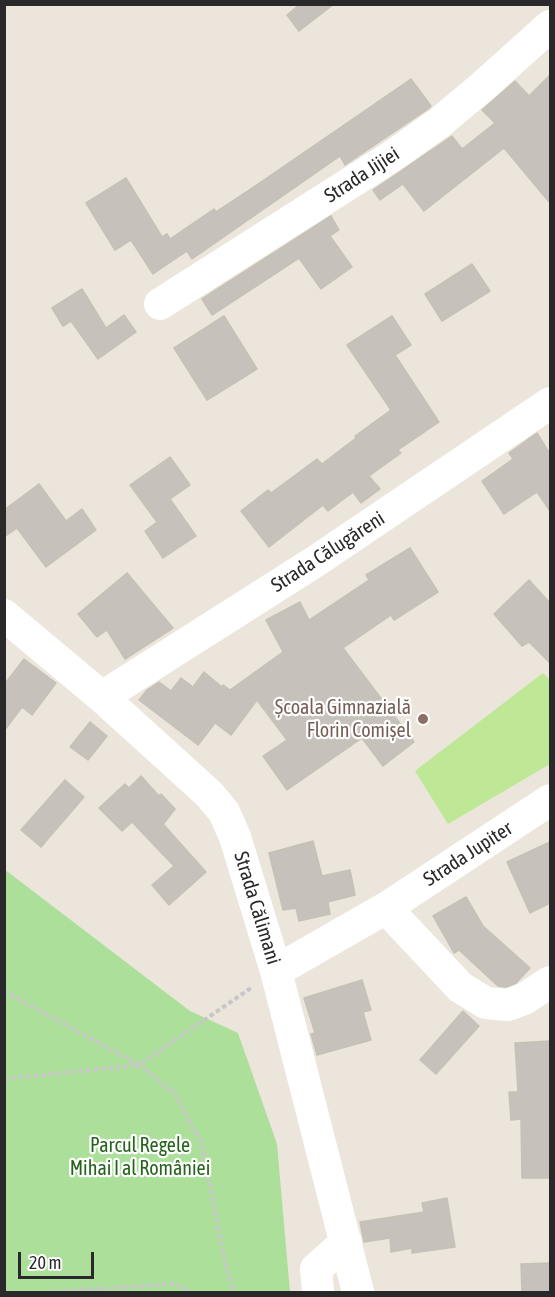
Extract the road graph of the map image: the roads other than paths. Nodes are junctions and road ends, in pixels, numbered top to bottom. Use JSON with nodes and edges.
{"nodes":[{"id":1,"x":550,"y":26,"type":"edge"},
{"id":2,"x":160,"y":304,"type":"dead end"},
{"id":3,"x":550,"y":404,"type":"edge"},
{"id":4,"x":4,"y":615,"type":"edge"},
{"id":5,"x":102,"y":698,"type":"junction"},
{"id":6,"x":550,"y":800,"type":"edge"},
{"id":7,"x":386,"y":908,"type":"junction"},
{"id":8,"x":276,"y":971,"type":"junction"},
{"id":9,"x":550,"y":982,"type":"edge"},
{"id":10,"x":346,"y":1242,"type":"junction"},
{"id":11,"x":318,"y":1293,"type":"edge"},
{"id":12,"x":358,"y":1293,"type":"edge"}],
"edges":[{"from":1,"to":2,"type":"street","name":"Strada Jijiei"},
{"from":3,"to":5,"type":"street","name":"Strada Călugăreni"},
{"from":4,"to":5,"type":"street","name":"Strada Călimani"},
{"from":5,"to":8,"type":"street","name":"Strada Călimani"},
{"from":6,"to":7,"type":"street","name":"Strada Jupiter"},
{"from":7,"to":8,"type":"street","name":"Strada Jupiter"},
{"from":7,"to":9,"type":"street"},
{"from":8,"to":10,"type":"street","name":"Strada Călimani"},
{"from":10,"to":11,"type":"street"},
{"from":10,"to":12,"type":"street","name":"Strada Călimani"}]}
